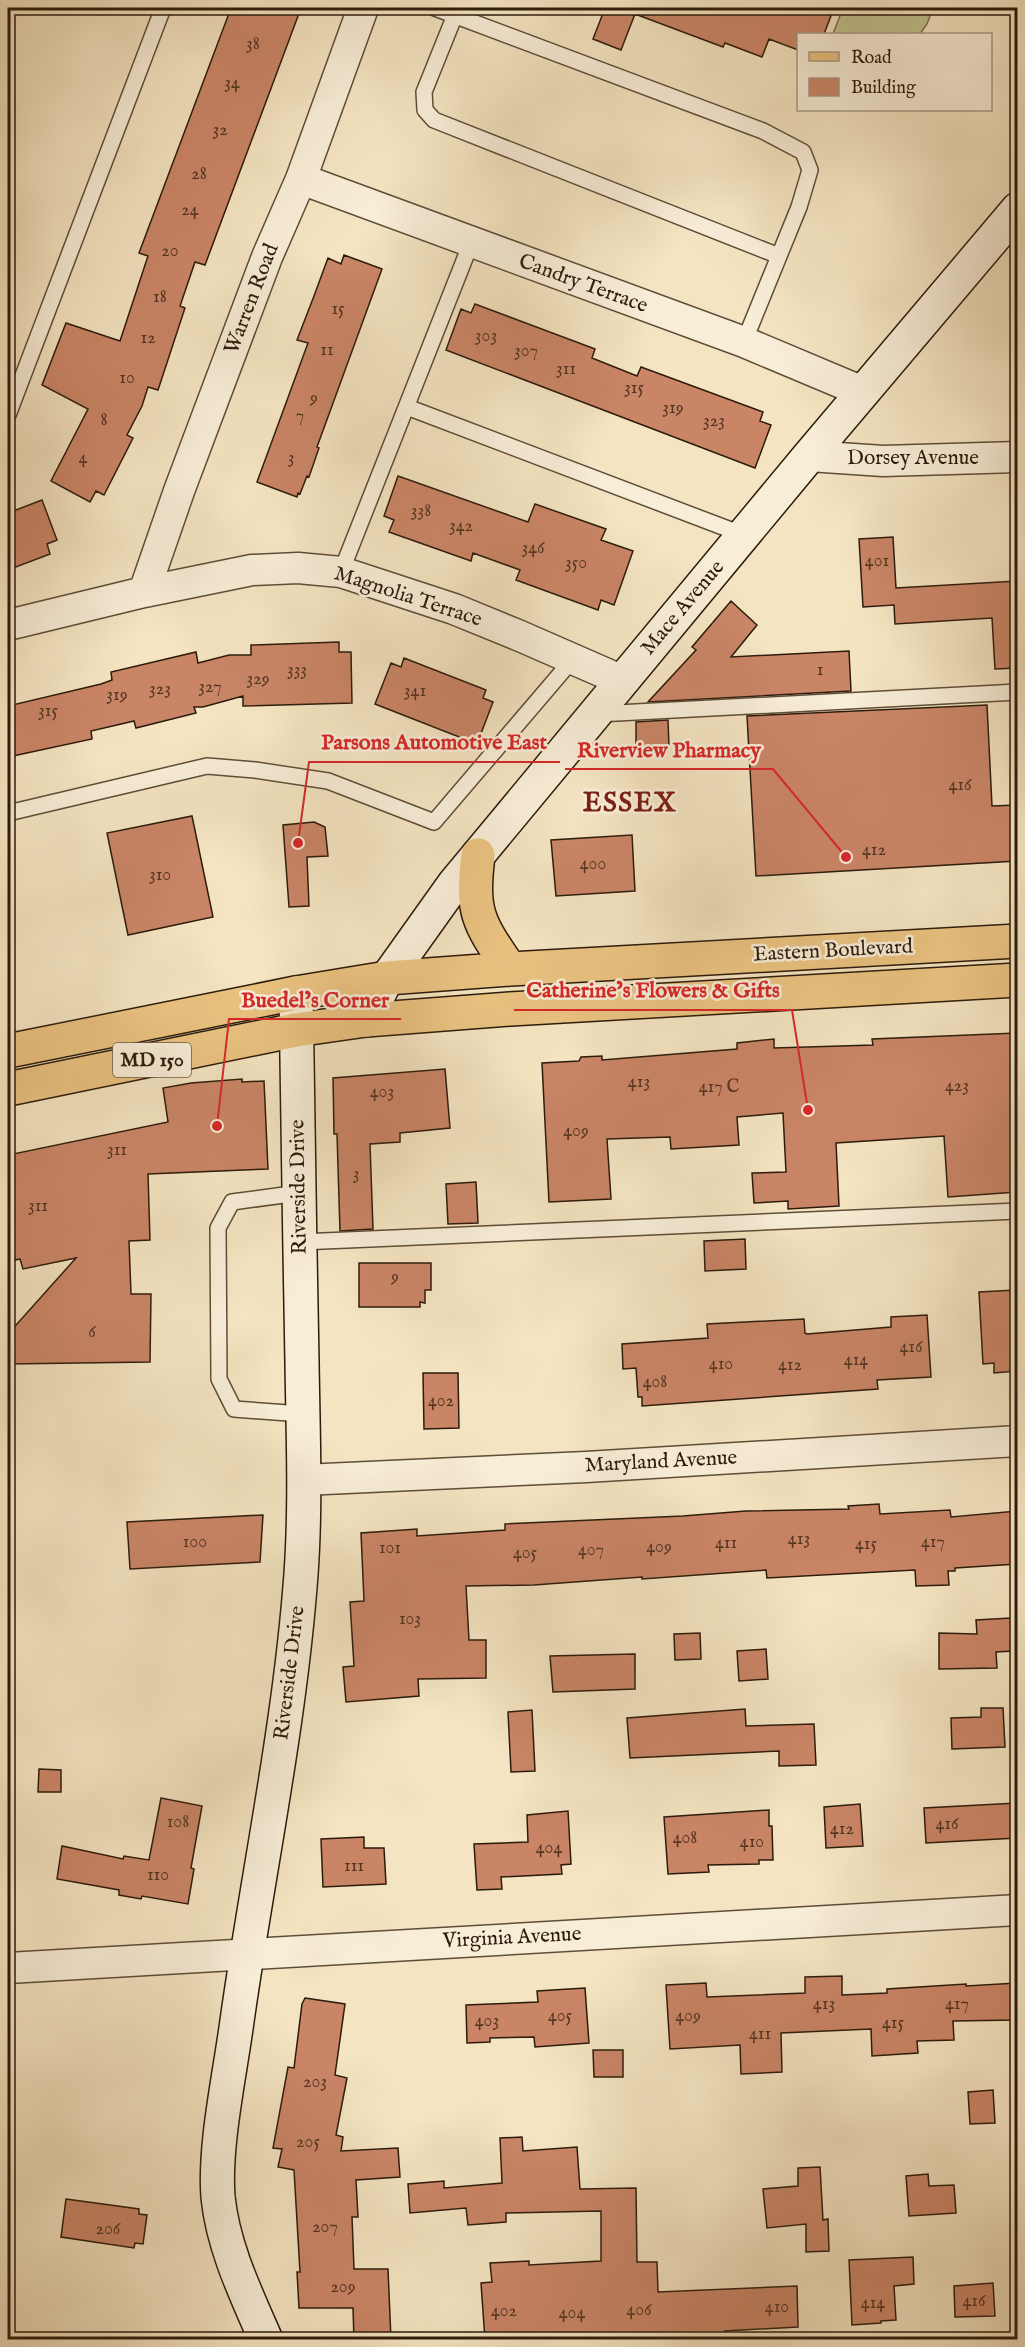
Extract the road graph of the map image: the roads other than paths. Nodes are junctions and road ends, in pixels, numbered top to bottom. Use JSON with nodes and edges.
{"nodes":[{"id":1,"x":163,"y":8,"type":"edge"},
{"id":2,"x":363,"y":8,"type":"edge"},
{"id":3,"x":435,"y":8,"type":"edge"},
{"id":4,"x":455,"y":15,"type":"junction"},
{"id":5,"x":301,"y":178,"type":"junction"},
{"id":6,"x":1016,"y":212,"type":"edge"},
{"id":7,"x":471,"y":243,"type":"junction"},
{"id":8,"x":779,"y":256,"type":"junction"},
{"id":9,"x":744,"y":342,"type":"junction"},
{"id":10,"x":863,"y":392,"type":"junction"},
{"id":11,"x":407,"y":407,"type":"junction"},
{"id":12,"x":8,"y":415,"type":"edge"},
{"id":13,"x":809,"y":456,"type":"junction"},
{"id":14,"x":1017,"y":457,"type":"edge"},
{"id":15,"x":744,"y":535,"type":"junction"},
{"id":16,"x":341,"y":572,"type":"junction"},
{"id":17,"x":144,"y":592,"type":"junction"},
{"id":18,"x":8,"y":625,"type":"edge"},
{"id":19,"x":573,"y":659,"type":"junction"},
{"id":20,"x":623,"y":681,"type":"junction"},
{"id":21,"x":1017,"y":692,"type":"edge"},
{"id":22,"x":596,"y":714,"type":"junction"},
{"id":23,"x":8,"y":813,"type":"edge"},
{"id":24,"x":478,"y":855,"type":"junction"},
{"id":25,"x":1016,"y":942,"type":"edge"},
{"id":26,"x":510,"y":969,"type":"junction"},
{"id":27,"x":387,"y":978,"type":"junction"},
{"id":28,"x":1017,"y":980,"type":"edge"},
{"id":29,"x":296,"y":993,"type":"junction"},
{"id":30,"x":366,"y":1020,"type":"junction"},
{"id":31,"x":296,"y":1030,"type":"junction"},
{"id":32,"x":8,"y":1051,"type":"edge"},
{"id":33,"x":8,"y":1089,"type":"edge"},
{"id":34,"x":299,"y":1193,"type":"junction"},
{"id":35,"x":1017,"y":1211,"type":"edge"},
{"id":36,"x":300,"y":1242,"type":"junction"},
{"id":37,"x":302,"y":1414,"type":"junction"},
{"id":38,"x":1017,"y":1441,"type":"edge"},
{"id":39,"x":303,"y":1480,"type":"junction"},
{"id":40,"x":1017,"y":1910,"type":"edge"},
{"id":41,"x":246,"y":1953,"type":"junction"},
{"id":42,"x":8,"y":1968,"type":"edge"},
{"id":43,"x":266,"y":2340,"type":"edge"}],
"edges":[{"from":1,"to":12,"type":"lane"},
{"from":2,"to":5,"type":"street","name":"Warren Road"},
{"from":3,"to":4,"type":"lane"},
{"from":4,"to":8,"type":"lane"},
{"from":4,"to":8,"type":"lane"},
{"from":5,"to":7,"type":"street","name":"Candry Terrace"},
{"from":5,"to":17,"type":"street","name":"Warren Road"},
{"from":6,"to":10,"type":"street","name":"Mace Avenue"},
{"from":7,"to":9,"type":"street","name":"Candry Terrace"},
{"from":7,"to":11,"type":"lane"},
{"from":8,"to":9,"type":"lane"},
{"from":9,"to":10,"type":"street","name":"Candry Terrace"},
{"from":10,"to":13,"type":"street","name":"Mace Avenue"},
{"from":11,"to":15,"type":"lane"},
{"from":11,"to":16,"type":"lane"},
{"from":13,"to":14,"type":"street","name":"Dorsey Avenue"},
{"from":13,"to":15,"type":"street","name":"Mace Avenue"},
{"from":15,"to":20,"type":"street","name":"Mace Avenue"},
{"from":16,"to":17,"type":"street","name":"Magnolia Terrace"},
{"from":16,"to":19,"type":"street","name":"Magnolia Terrace"},
{"from":17,"to":18,"type":"street","name":"Magnolia Terrace"},
{"from":19,"to":20,"type":"street","name":"Magnolia Terrace"},
{"from":19,"to":23,"type":"lane"},
{"from":20,"to":22,"type":"street","name":"Mace Avenue"},
{"from":21,"to":22,"type":"lane"},
{"from":22,"to":24,"type":"street","name":"Mace Avenue"},
{"from":24,"to":26,"type":"main road"},
{"from":24,"to":27,"type":"street","name":"Mace Avenue"},
{"from":25,"to":26,"type":"main road","name":"Eastern Boulevard","number":"MD 150"},
{"from":25,"to":28,"type":"main road"},
{"from":26,"to":27,"type":"main road","name":"Eastern Boulevard","number":"MD 150"},
{"from":27,"to":29,"type":"main road","name":"Eastern Boulevard","number":"MD 150"},
{"from":27,"to":30,"type":"street","name":"Mace Avenue"},
{"from":28,"to":30,"type":"main road","name":"Eastern Boulevard","number":"MD 150"},
{"from":29,"to":31,"type":"street","name":"Riverside Drive"},
{"from":29,"to":32,"type":"main road","name":"Eastern Boulevard","number":"MD 150"},
{"from":30,"to":31,"type":"main road","name":"Eastern Boulevard","number":"MD 150"},
{"from":31,"to":33,"type":"main road","name":"Eastern Boulevard","number":"MD 150"},
{"from":31,"to":34,"type":"street","name":"Riverside Drive"},
{"from":34,"to":36,"type":"street","name":"Riverside Drive"},
{"from":34,"to":37,"type":"lane"},
{"from":35,"to":36,"type":"lane"},
{"from":36,"to":37,"type":"street","name":"Riverside Drive"},
{"from":37,"to":39,"type":"street","name":"Riverside Drive"},
{"from":38,"to":39,"type":"street","name":"Maryland Avenue"},
{"from":39,"to":41,"type":"street","name":"Riverside Drive"},
{"from":40,"to":41,"type":"street","name":"Virginia Avenue"},
{"from":41,"to":42,"type":"street","name":"Virginia Avenue"},
{"from":41,"to":43,"type":"street","name":"Riverside Drive"}]}
